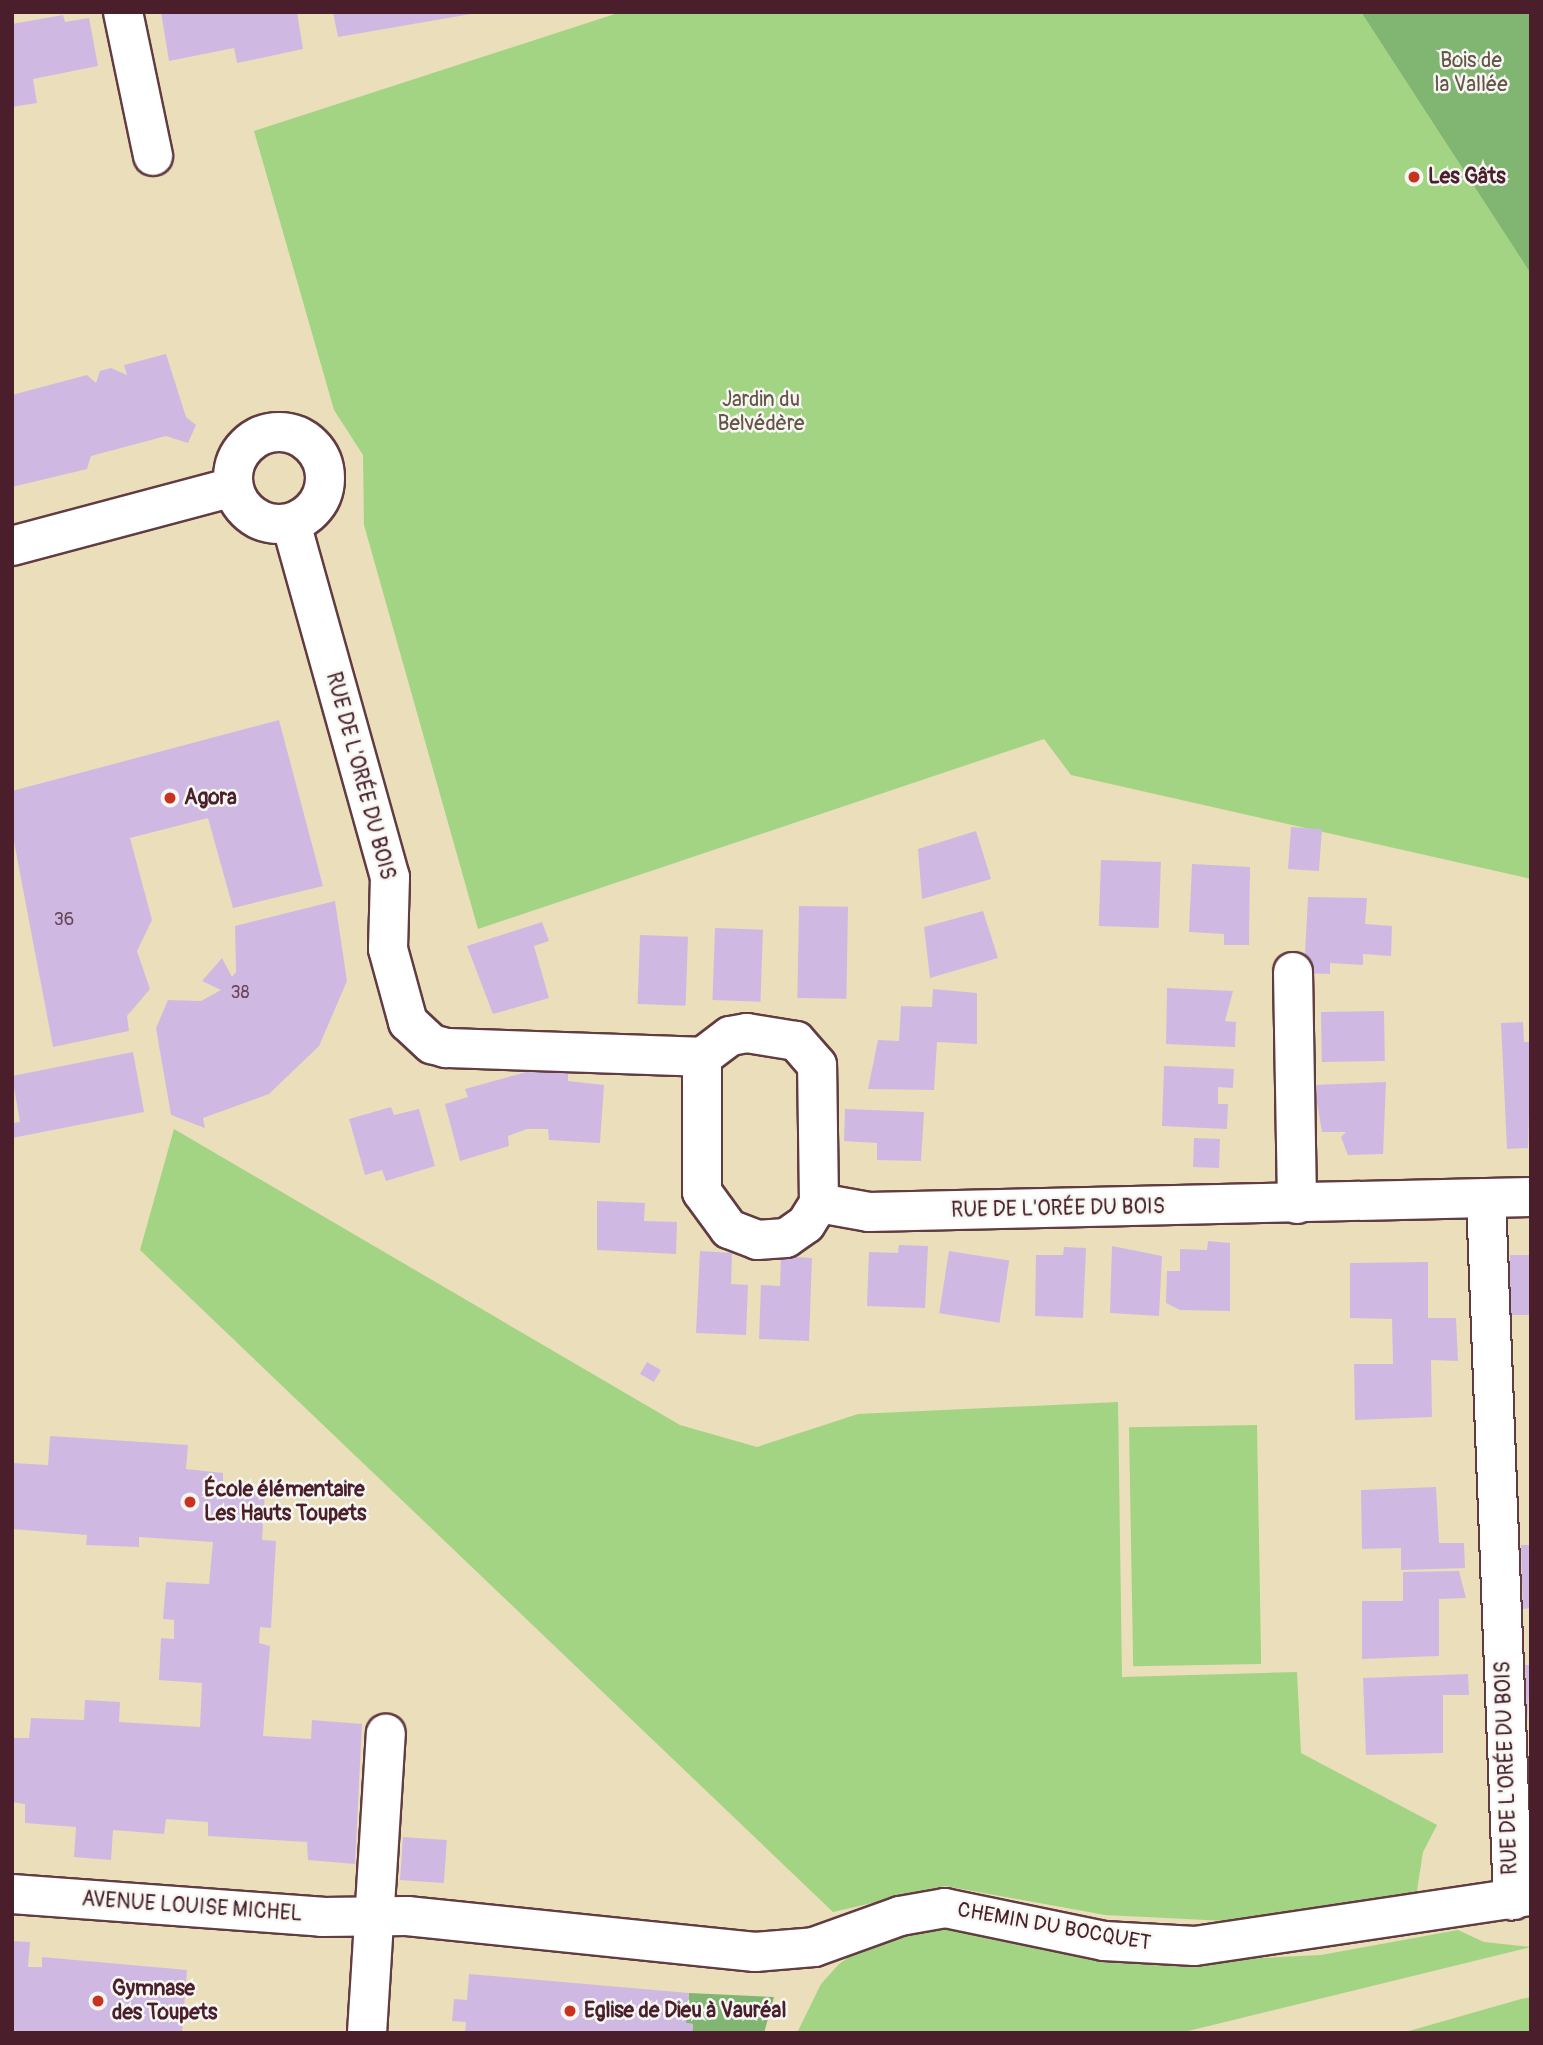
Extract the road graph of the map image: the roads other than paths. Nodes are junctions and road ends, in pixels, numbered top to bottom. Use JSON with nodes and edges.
{"nodes":[{"id":1,"x":123,"y":12,"type":"edge"},
{"id":2,"x":153,"y":156,"type":"dead end"},
{"id":3,"x":233,"y":487,"type":"junction"},
{"id":4,"x":291,"y":523,"type":"junction"},
{"id":5,"x":12,"y":545,"type":"edge"},
{"id":6,"x":1293,"y":972,"type":"dead end"},
{"id":7,"x":702,"y":1057,"type":"junction"},
{"id":8,"x":1531,"y":1197,"type":"edge"},
{"id":9,"x":1486,"y":1198,"type":"junction"},
{"id":10,"x":818,"y":1203,"type":"junction"},
{"id":11,"x":1297,"y":1204,"type":"junction"},
{"id":12,"x":1516,"y":1636,"type":"edge"},
{"id":13,"x":387,"y":1734,"type":"dead end"},
{"id":14,"x":12,"y":1894,"type":"edge"},
{"id":15,"x":1522,"y":1898,"type":"edge"},
{"id":16,"x":371,"y":1918,"type":"junction"},
{"id":17,"x":367,"y":2033,"type":"edge"}],
"edges":[{"from":1,"to":2,"type":"street"},
{"from":3,"to":4,"type":"street"},
{"from":3,"to":4,"type":"street"},
{"from":3,"to":5,"type":"street"},
{"from":4,"to":7,"type":"street","name":"RUE DE L'ORÉE DU BOIS"},
{"from":6,"to":11,"type":"street"},
{"from":7,"to":10,"type":"street"},
{"from":7,"to":10,"type":"street"},
{"from":8,"to":9,"type":"street","name":"RUE DE L'ORÉE DU BOIS"},
{"from":9,"to":11,"type":"street","name":"RUE DE L'ORÉE DU BOIS"},
{"from":9,"to":12,"type":"street","name":"RUE DE L'ORÉE DU BOIS"},
{"from":10,"to":11,"type":"street","name":"RUE DE L'ORÉE DU BOIS"},
{"from":12,"to":15,"type":"street","name":"RUE DE L'ORÉE DU BOIS"},
{"from":13,"to":16,"type":"street"},
{"from":14,"to":16,"type":"street","name":"AVENUE LOUISE MICHEL"},
{"from":15,"to":16,"type":"street","name":"CHEMIN DU BOCQUET"},
{"from":16,"to":17,"type":"street"}]}
